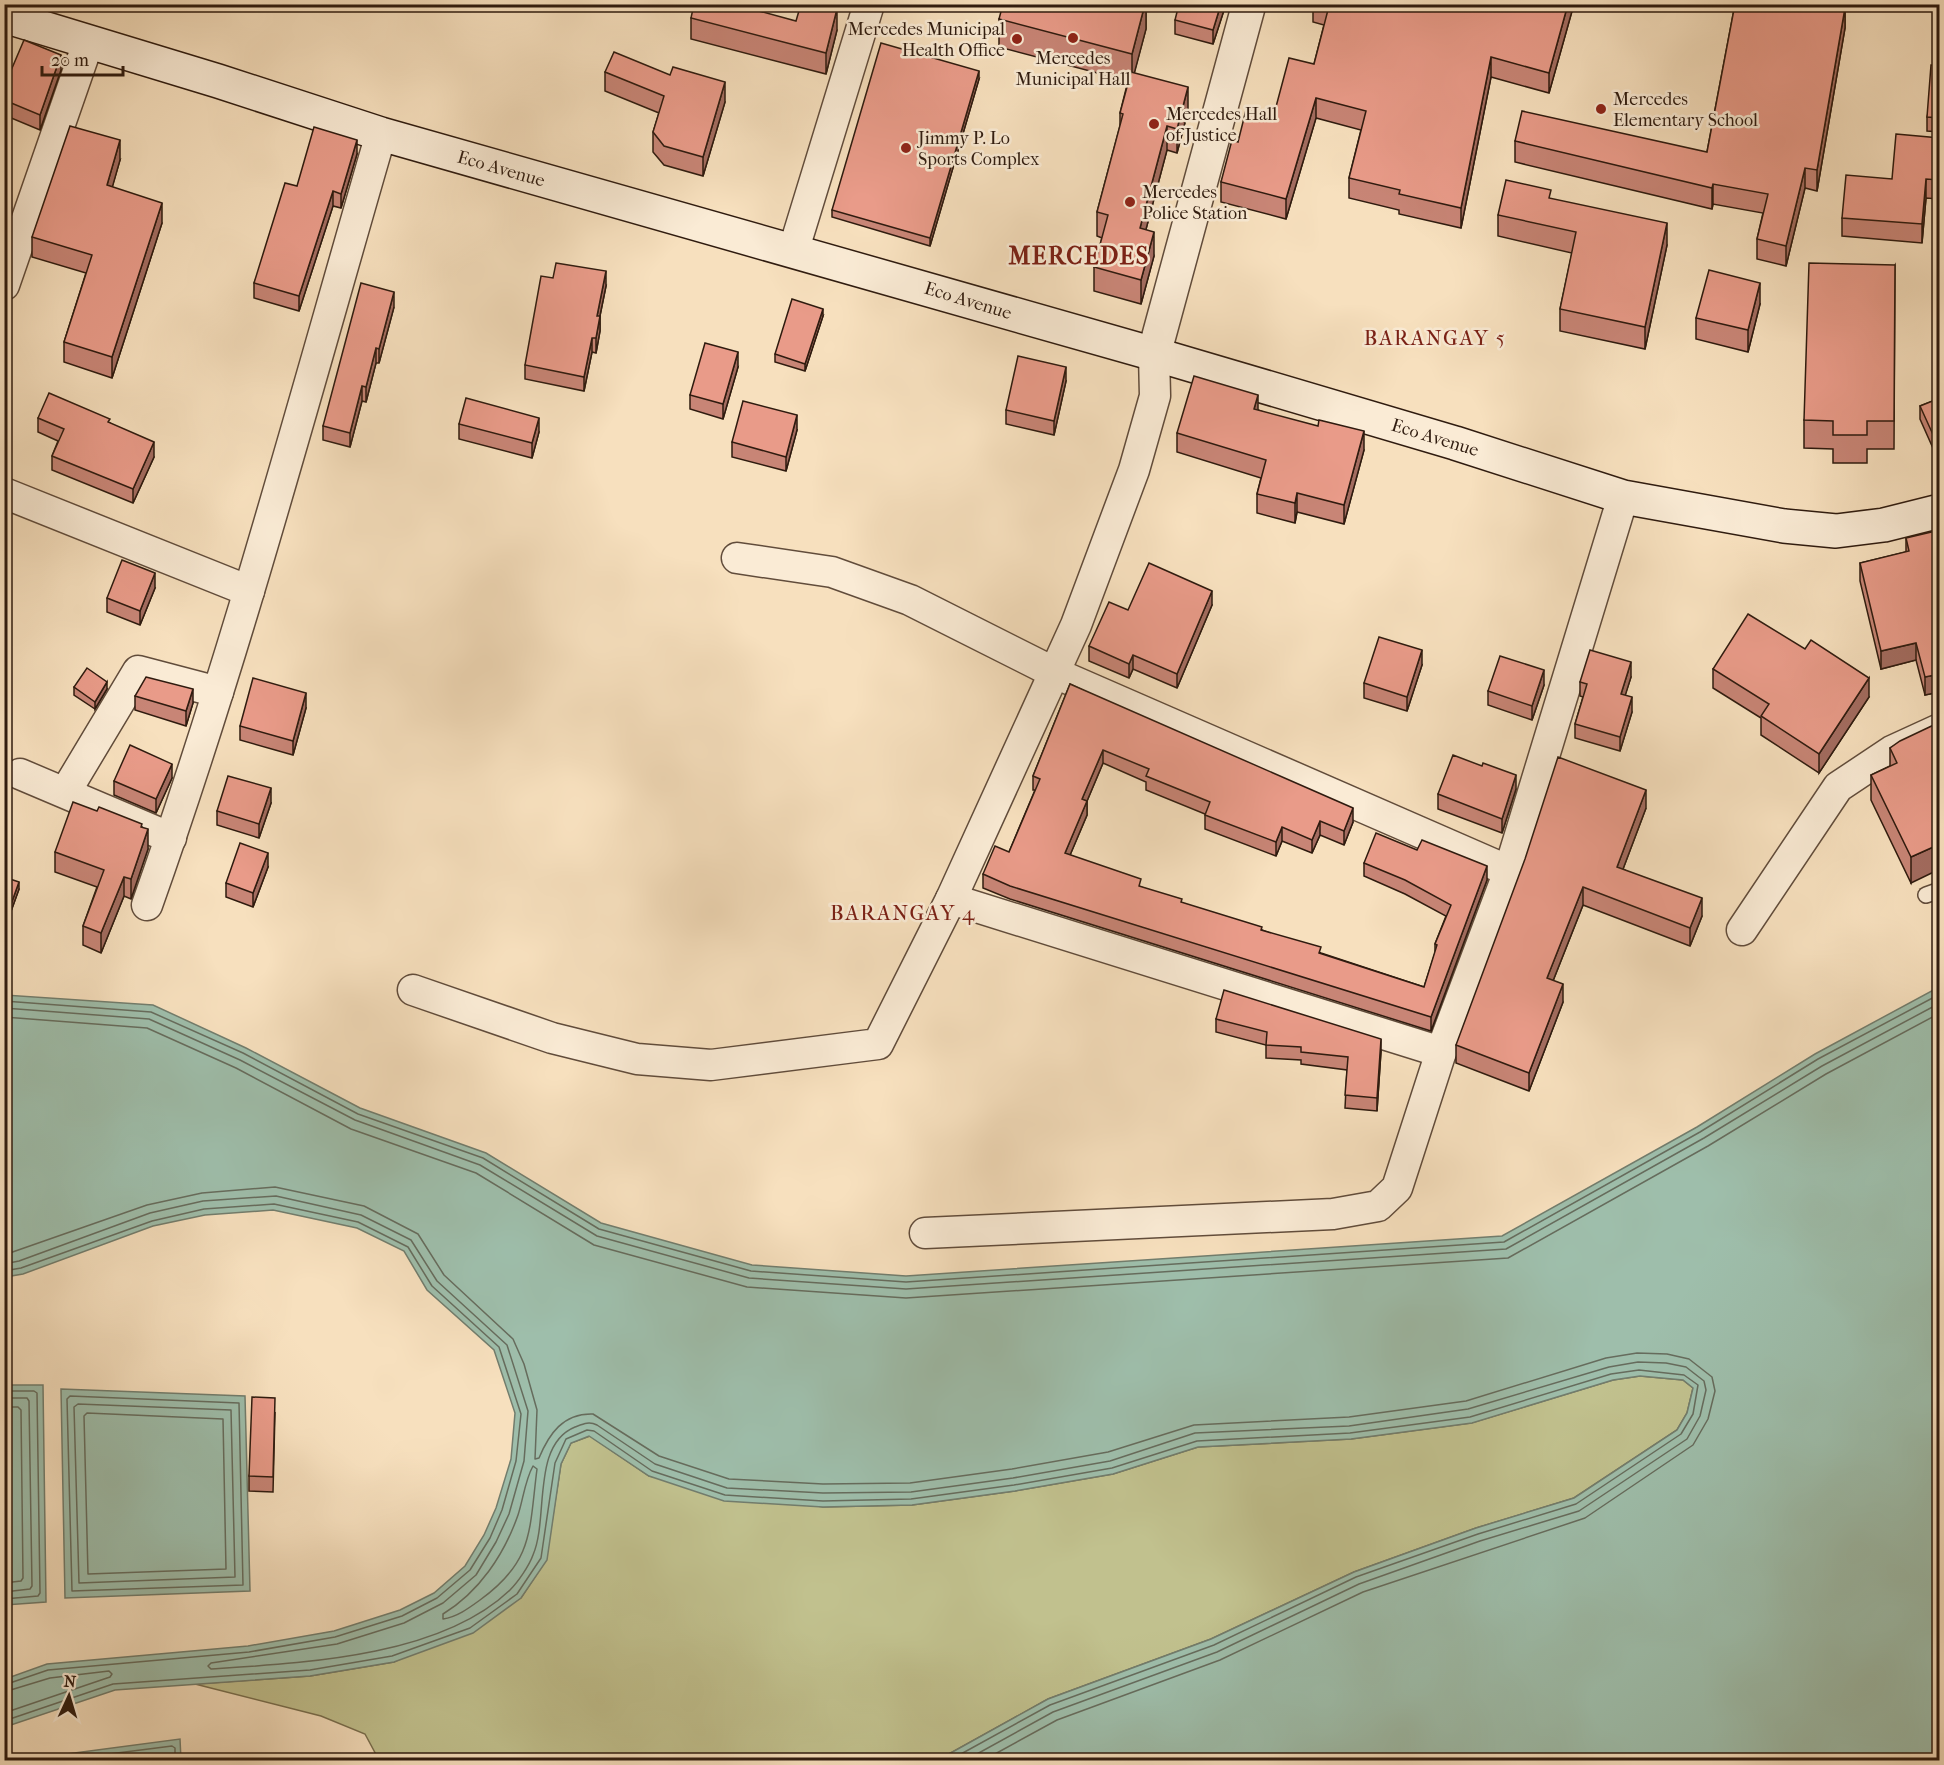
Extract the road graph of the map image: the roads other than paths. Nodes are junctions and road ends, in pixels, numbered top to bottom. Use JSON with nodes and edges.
{"nodes":[{"id":1,"x":869,"y":4,"type":"edge"},
{"id":2,"x":1249,"y":4,"type":"edge"},
{"id":3,"x":4,"y":16,"type":"edge"},
{"id":4,"x":88,"y":43,"type":"junction"},
{"id":5,"x":381,"y":134,"type":"junction"},
{"id":6,"x":793,"y":252,"type":"junction"},
{"id":7,"x":4,"y":285,"type":"edge"},
{"id":8,"x":1154,"y":354,"type":"junction"},
{"id":9,"x":4,"y":493,"type":"edge"},
{"id":10,"x":1623,"y":497,"type":"junction"},
{"id":11,"x":1940,"y":511,"type":"edge"},
{"id":12,"x":737,"y":558,"type":"dead end"},
{"id":13,"x":249,"y":591,"type":"junction"},
{"id":14,"x":1055,"y":673,"type":"junction"},
{"id":15,"x":218,"y":692,"type":"junction"},
{"id":16,"x":1940,"y":729,"type":"edge"},
{"id":17,"x":20,"y":774,"type":"dead end"},
{"id":18,"x":66,"y":791,"type":"junction"},
{"id":19,"x":171,"y":838,"type":"junction"},
{"id":20,"x":1509,"y":871,"type":"junction"},
{"id":21,"x":951,"y":899,"type":"junction"},
{"id":22,"x":147,"y":905,"type":"dead end"},
{"id":23,"x":1742,"y":930,"type":"dead end"},
{"id":24,"x":413,"y":990,"type":"dead end"},
{"id":25,"x":1441,"y":1052,"type":"junction"},
{"id":26,"x":925,"y":1233,"type":"dead end"}],
"edges":[{"from":1,"to":6,"type":"street"},
{"from":2,"to":8,"type":"main road"},
{"from":3,"to":4,"type":"main road","name":"Eco Avenue"},
{"from":4,"to":5,"type":"main road","name":"Eco Avenue"},
{"from":4,"to":7,"type":"street"},
{"from":5,"to":6,"type":"main road","name":"Eco Avenue"},
{"from":5,"to":13,"type":"street"},
{"from":6,"to":8,"type":"main road","name":"Eco Avenue"},
{"from":8,"to":10,"type":"main road","name":"Eco Avenue"},
{"from":8,"to":14,"type":"street"},
{"from":9,"to":13,"type":"street"},
{"from":10,"to":11,"type":"main road","name":"Eco Avenue"},
{"from":10,"to":20,"type":"street"},
{"from":12,"to":14,"type":"street"},
{"from":13,"to":15,"type":"street"},
{"from":14,"to":20,"type":"street"},
{"from":14,"to":21,"type":"street"},
{"from":15,"to":18,"type":"street"},
{"from":15,"to":19,"type":"street"},
{"from":16,"to":23,"type":"street"},
{"from":17,"to":18,"type":"street"},
{"from":18,"to":19,"type":"street"},
{"from":19,"to":22,"type":"street"},
{"from":20,"to":25,"type":"street"},
{"from":21,"to":24,"type":"street"},
{"from":21,"to":25,"type":"street"},
{"from":25,"to":26,"type":"street"}]}
